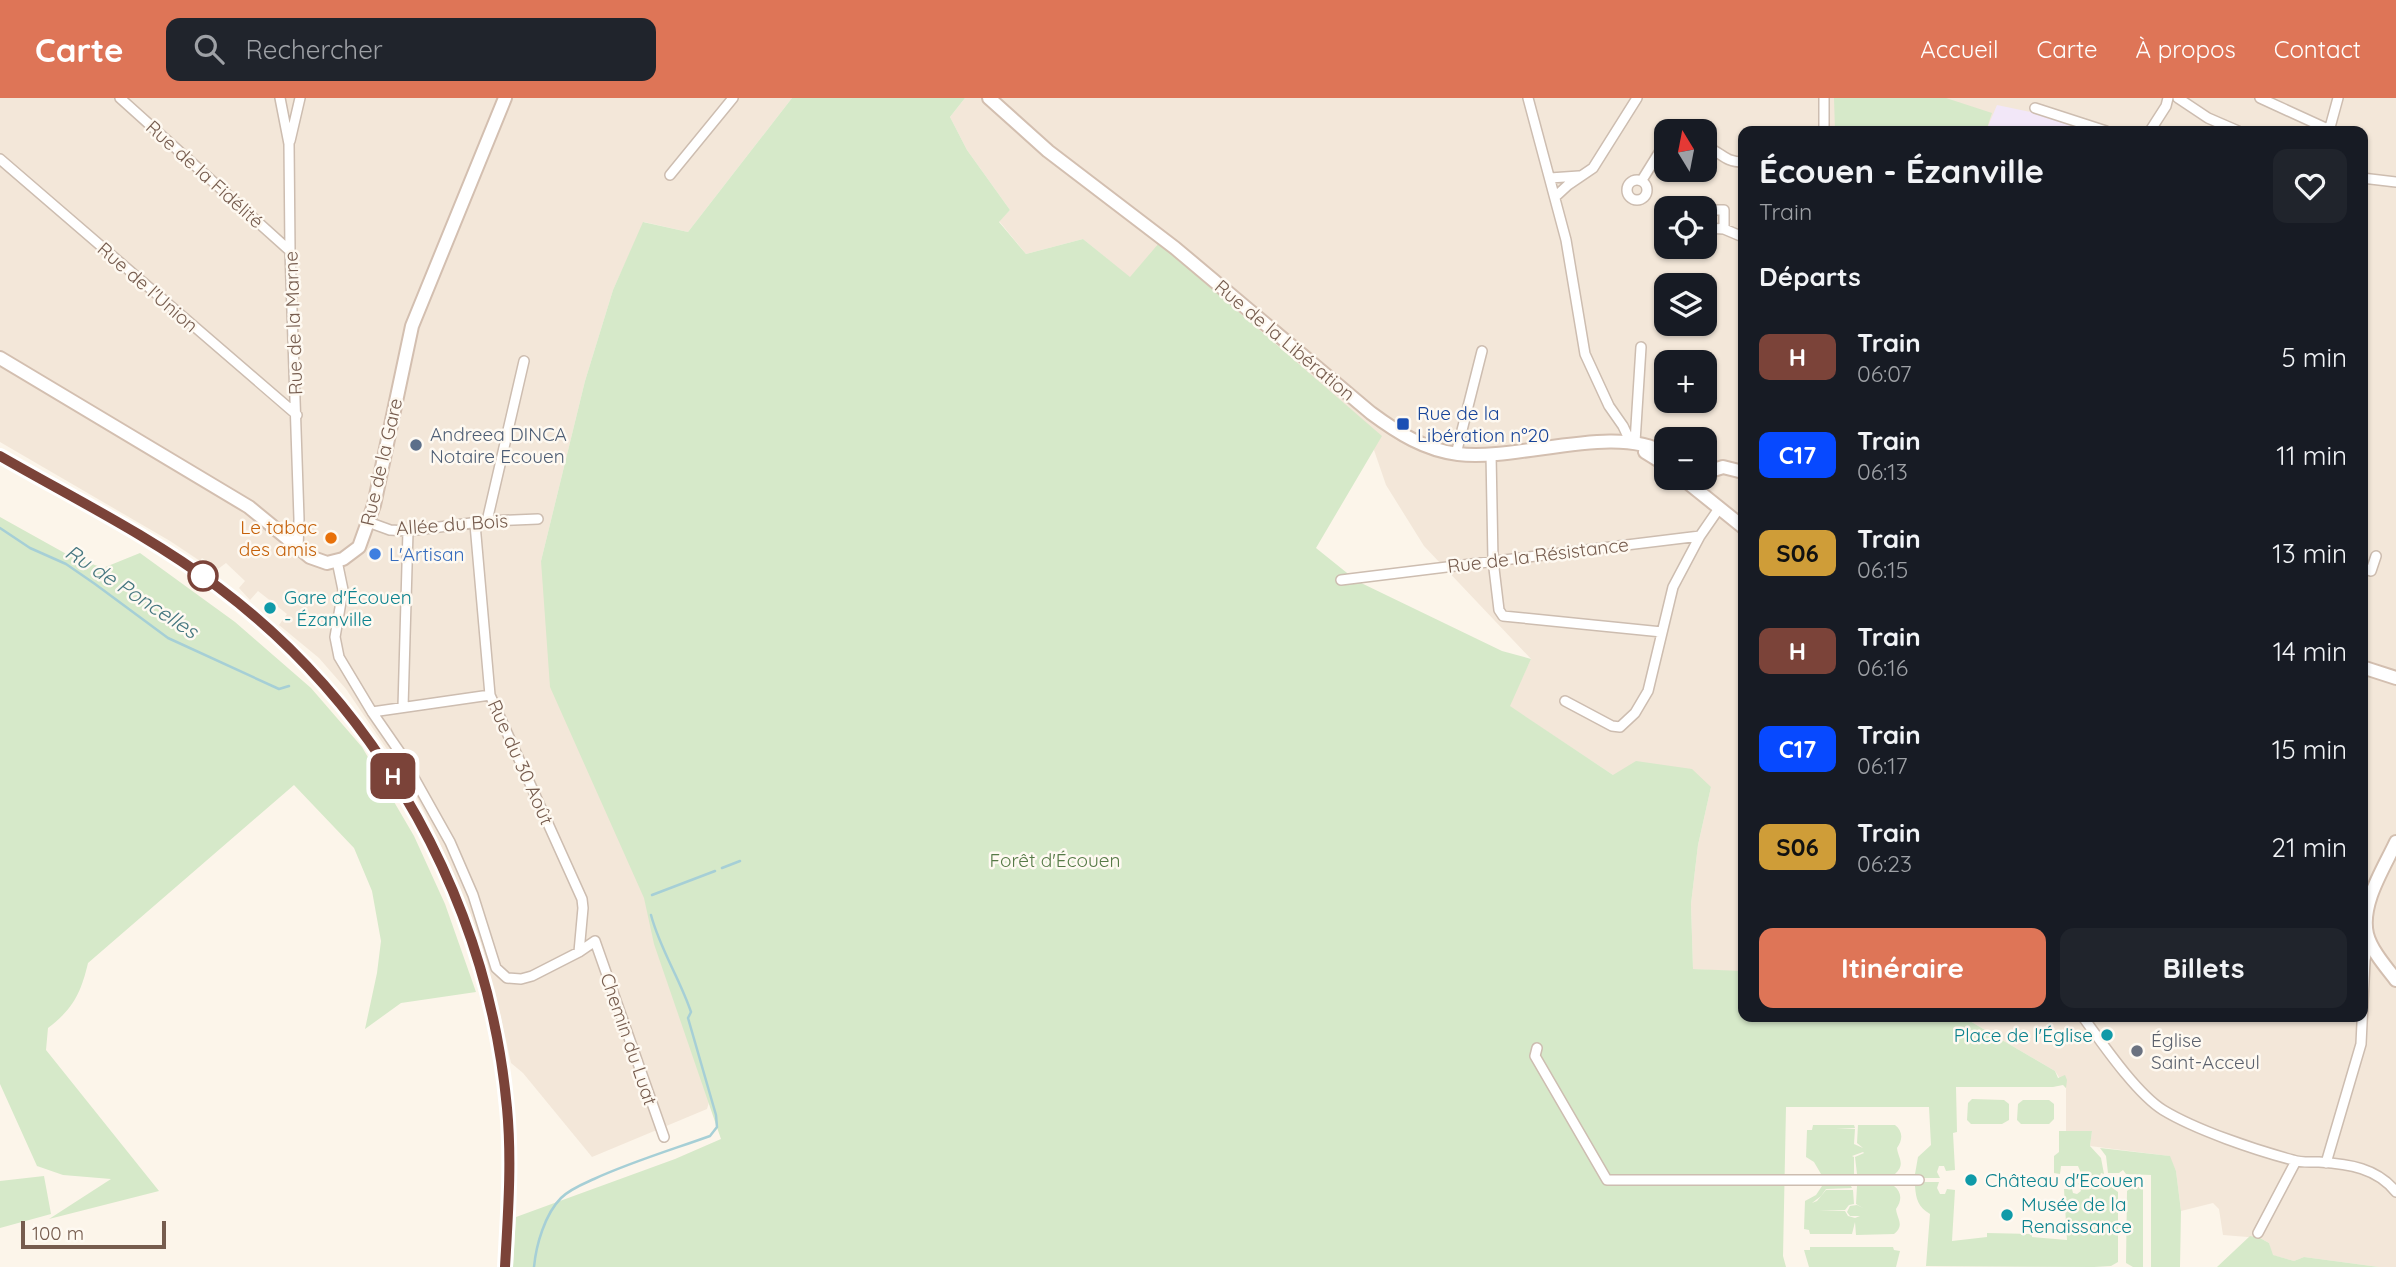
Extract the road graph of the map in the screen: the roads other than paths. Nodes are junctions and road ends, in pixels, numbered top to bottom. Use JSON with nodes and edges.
{"nodes":[{"id":1,"x":280,"y":98,"type":"edge"},
{"id":2,"x":300,"y":98,"type":"edge"},
{"id":3,"x":504,"y":98,"type":"edge"},
{"id":4,"x":733,"y":98,"type":"edge"},
{"id":5,"x":989,"y":98,"type":"edge"},
{"id":6,"x":1528,"y":98,"type":"edge"},
{"id":7,"x":1637,"y":98,"type":"edge"},
{"id":8,"x":1824,"y":98,"type":"edge"},
{"id":9,"x":2168,"y":98,"type":"edge"},
{"id":10,"x":2178,"y":98,"type":"edge"},
{"id":11,"x":2260,"y":98,"type":"edge"},
{"id":12,"x":2338,"y":98,"type":"edge"},
{"id":13,"x":125,"y":100,"type":"edge"},
{"id":14,"x":2035,"y":108,"type":"dead end"},
{"id":15,"x":1824,"y":126,"type":"edge"},
{"id":16,"x":2091,"y":126,"type":"edge"},
{"id":17,"x":2153,"y":126,"type":"edge"},
{"id":18,"x":2226,"y":126,"type":"edge"},
{"id":19,"x":2320,"y":126,"type":"edge"},
{"id":20,"x":2330,"y":126,"type":"edge"},
{"id":21,"x":289,"y":144,"type":"junction"},
{"id":22,"x":1717,"y":153,"type":"edge"},
{"id":23,"x":0,"y":159,"type":"edge"},
{"id":24,"x":1654,"y":161,"type":"edge"},
{"id":25,"x":1738,"y":162,"type":"edge"},
{"id":26,"x":670,"y":175,"type":"dead end"},
{"id":27,"x":1581,"y":176,"type":"junction"},
{"id":28,"x":1550,"y":178,"type":"junction"},
{"id":29,"x":2368,"y":179,"type":"edge"},
{"id":30,"x":1642,"y":180,"type":"dead end"},
{"id":31,"x":2396,"y":182,"type":"edge"},
{"id":32,"x":1555,"y":197,"type":"junction"},
{"id":33,"x":1724,"y":229,"type":"dead end"},
{"id":34,"x":1738,"y":235,"type":"edge"},
{"id":35,"x":290,"y":251,"type":"junction"},
{"id":36,"x":1642,"y":347,"type":"dead end"},
{"id":37,"x":1482,"y":351,"type":"dead end"},
{"id":38,"x":0,"y":358,"type":"edge"},
{"id":39,"x":524,"y":361,"type":"dead end"},
{"id":40,"x":297,"y":415,"type":"junction"},
{"id":41,"x":1633,"y":442,"type":"junction"},
{"id":42,"x":1654,"y":447,"type":"edge"},
{"id":43,"x":1456,"y":454,"type":"junction"},
{"id":44,"x":1491,"y":454,"type":"junction"},
{"id":45,"x":1654,"y":457,"type":"edge"},
{"id":46,"x":1717,"y":470,"type":"edge"},
{"id":47,"x":1738,"y":471,"type":"edge"},
{"id":48,"x":1698,"y":490,"type":"edge"},
{"id":49,"x":1703,"y":490,"type":"edge"},
{"id":50,"x":1703,"y":494,"type":"junction"},
{"id":51,"x":1720,"y":507,"type":"junction"},
{"id":52,"x":538,"y":519,"type":"dead end"},
{"id":53,"x":486,"y":521,"type":"junction"},
{"id":54,"x":368,"y":523,"type":"junction"},
{"id":55,"x":1738,"y":523,"type":"edge"},
{"id":56,"x":475,"y":524,"type":"junction"},
{"id":57,"x":408,"y":531,"type":"junction"},
{"id":58,"x":1700,"y":536,"type":"junction"},
{"id":59,"x":298,"y":549,"type":"junction"},
{"id":60,"x":2376,"y":556,"type":"dead end"},
{"id":61,"x":1493,"y":560,"type":"junction"},
{"id":62,"x":337,"y":561,"type":"junction"},
{"id":63,"x":2368,"y":570,"type":"edge"},
{"id":64,"x":1341,"y":580,"type":"dead end"},
{"id":65,"x":1662,"y":632,"type":"junction"},
{"id":66,"x":2368,"y":669,"type":"edge"},
{"id":67,"x":2396,"y":678,"type":"edge"},
{"id":68,"x":490,"y":695,"type":"junction"},
{"id":69,"x":1565,"y":701,"type":"dead end"},
{"id":70,"x":403,"y":707,"type":"junction"},
{"id":71,"x":372,"y":712,"type":"junction"},
{"id":72,"x":2396,"y":842,"type":"edge"},
{"id":73,"x":2368,"y":912,"type":"edge"},
{"id":74,"x":2368,"y":933,"type":"edge"},
{"id":75,"x":2371,"y":943,"type":"junction"},
{"id":76,"x":2368,"y":948,"type":"edge"},
{"id":77,"x":579,"y":952,"type":"junction"},
{"id":78,"x":2396,"y":980,"type":"edge"},
{"id":79,"x":2087,"y":1022,"type":"edge"},
{"id":80,"x":2362,"y":1022,"type":"edge"},
{"id":81,"x":1537,"y":1048,"type":"dead end"},
{"id":82,"x":664,"y":1137,"type":"dead end"},
{"id":83,"x":2296,"y":1161,"type":"junction"},
{"id":84,"x":2326,"y":1163,"type":"junction"},
{"id":85,"x":1919,"y":1180,"type":"dead end"},
{"id":86,"x":2396,"y":1192,"type":"edge"},
{"id":87,"x":2258,"y":1233,"type":"dead end"}],
"edges":[{"from":1,"to":21,"type":"street","name":"Rue de la Marne"},
{"from":2,"to":21,"type":"street"},
{"from":3,"to":54,"type":"main road","name":"Rue de la Gare"},
{"from":4,"to":26,"type":"street"},
{"from":5,"to":43,"type":"main road","name":"Rue de la Libération"},
{"from":6,"to":28,"type":"street"},
{"from":7,"to":27,"type":"street"},
{"from":8,"to":15,"type":"street"},
{"from":9,"to":17,"type":"street"},
{"from":10,"to":18,"type":"street"},
{"from":11,"to":19,"type":"street"},
{"from":12,"to":20,"type":"street"},
{"from":13,"to":35,"type":"street","name":"Rue de la Fidélité"},
{"from":14,"to":16,"type":"street"},
{"from":21,"to":35,"type":"street","name":"Rue de la Marne"},
{"from":22,"to":25,"type":"street"},
{"from":23,"to":40,"type":"street","name":"Rue de l'Union"},
{"from":24,"to":30,"type":"street"},
{"from":27,"to":28,"type":"street"},
{"from":27,"to":32,"type":"street"},
{"from":28,"to":32,"type":"street"},
{"from":29,"to":31,"type":"street"},
{"from":32,"to":41,"type":"street"},
{"from":33,"to":34,"type":"street"},
{"from":35,"to":40,"type":"street","name":"Rue de la Marne"},
{"from":36,"to":41,"type":"street"},
{"from":37,"to":43,"type":"street"},
{"from":38,"to":59,"type":"main road"},
{"from":39,"to":53,"type":"street"},
{"from":40,"to":59,"type":"street","name":"Rue de la Marne"},
{"from":41,"to":42,"type":"main road"},
{"from":41,"to":44,"type":"main road","name":"Rue de la Libération"},
{"from":41,"to":45,"type":"main road"},
{"from":43,"to":44,"type":"main road","name":"Rue de la Libération"},
{"from":44,"to":61,"type":"street"},
{"from":46,"to":47,"type":"main road"},
{"from":48,"to":50,"type":"main road"},
{"from":49,"to":50,"type":"street"},
{"from":50,"to":51,"type":"main road"},
{"from":51,"to":55,"type":"main road"},
{"from":51,"to":58,"type":"street"},
{"from":52,"to":53,"type":"street","name":"Allée du Bois"},
{"from":53,"to":56,"type":"street","name":"Allée du Bois"},
{"from":54,"to":57,"type":"street","name":"Allée du Bois"},
{"from":54,"to":62,"type":"main road","name":"Rue de la Gare"},
{"from":56,"to":57,"type":"street","name":"Allée du Bois"},
{"from":56,"to":68,"type":"street","name":"Rue du 30 Août"},
{"from":57,"to":70,"type":"street"},
{"from":58,"to":61,"type":"street","name":"Rue de la Résistance"},
{"from":58,"to":65,"type":"street"},
{"from":59,"to":62,"type":"main road"},
{"from":60,"to":63,"type":"street"},
{"from":61,"to":64,"type":"street","name":"Rue de la Résistance"},
{"from":61,"to":65,"type":"street"},
{"from":62,"to":71,"type":"street"},
{"from":65,"to":69,"type":"street"},
{"from":66,"to":67,"type":"main road"},
{"from":68,"to":70,"type":"street"},
{"from":68,"to":77,"type":"street","name":"Rue du 30 Août"},
{"from":70,"to":71,"type":"street"},
{"from":71,"to":77,"type":"street"},
{"from":72,"to":73,"type":"main road"},
{"from":74,"to":75,"type":"main road"},
{"from":75,"to":76,"type":"street"},
{"from":75,"to":78,"type":"main road"},
{"from":77,"to":82,"type":"street","name":"Chemin du Luat"},
{"from":79,"to":83,"type":"street"},
{"from":80,"to":84,"type":"street"},
{"from":81,"to":85,"type":"street"},
{"from":83,"to":84,"type":"street"},
{"from":83,"to":87,"type":"street"},
{"from":84,"to":86,"type":"street"}]}
